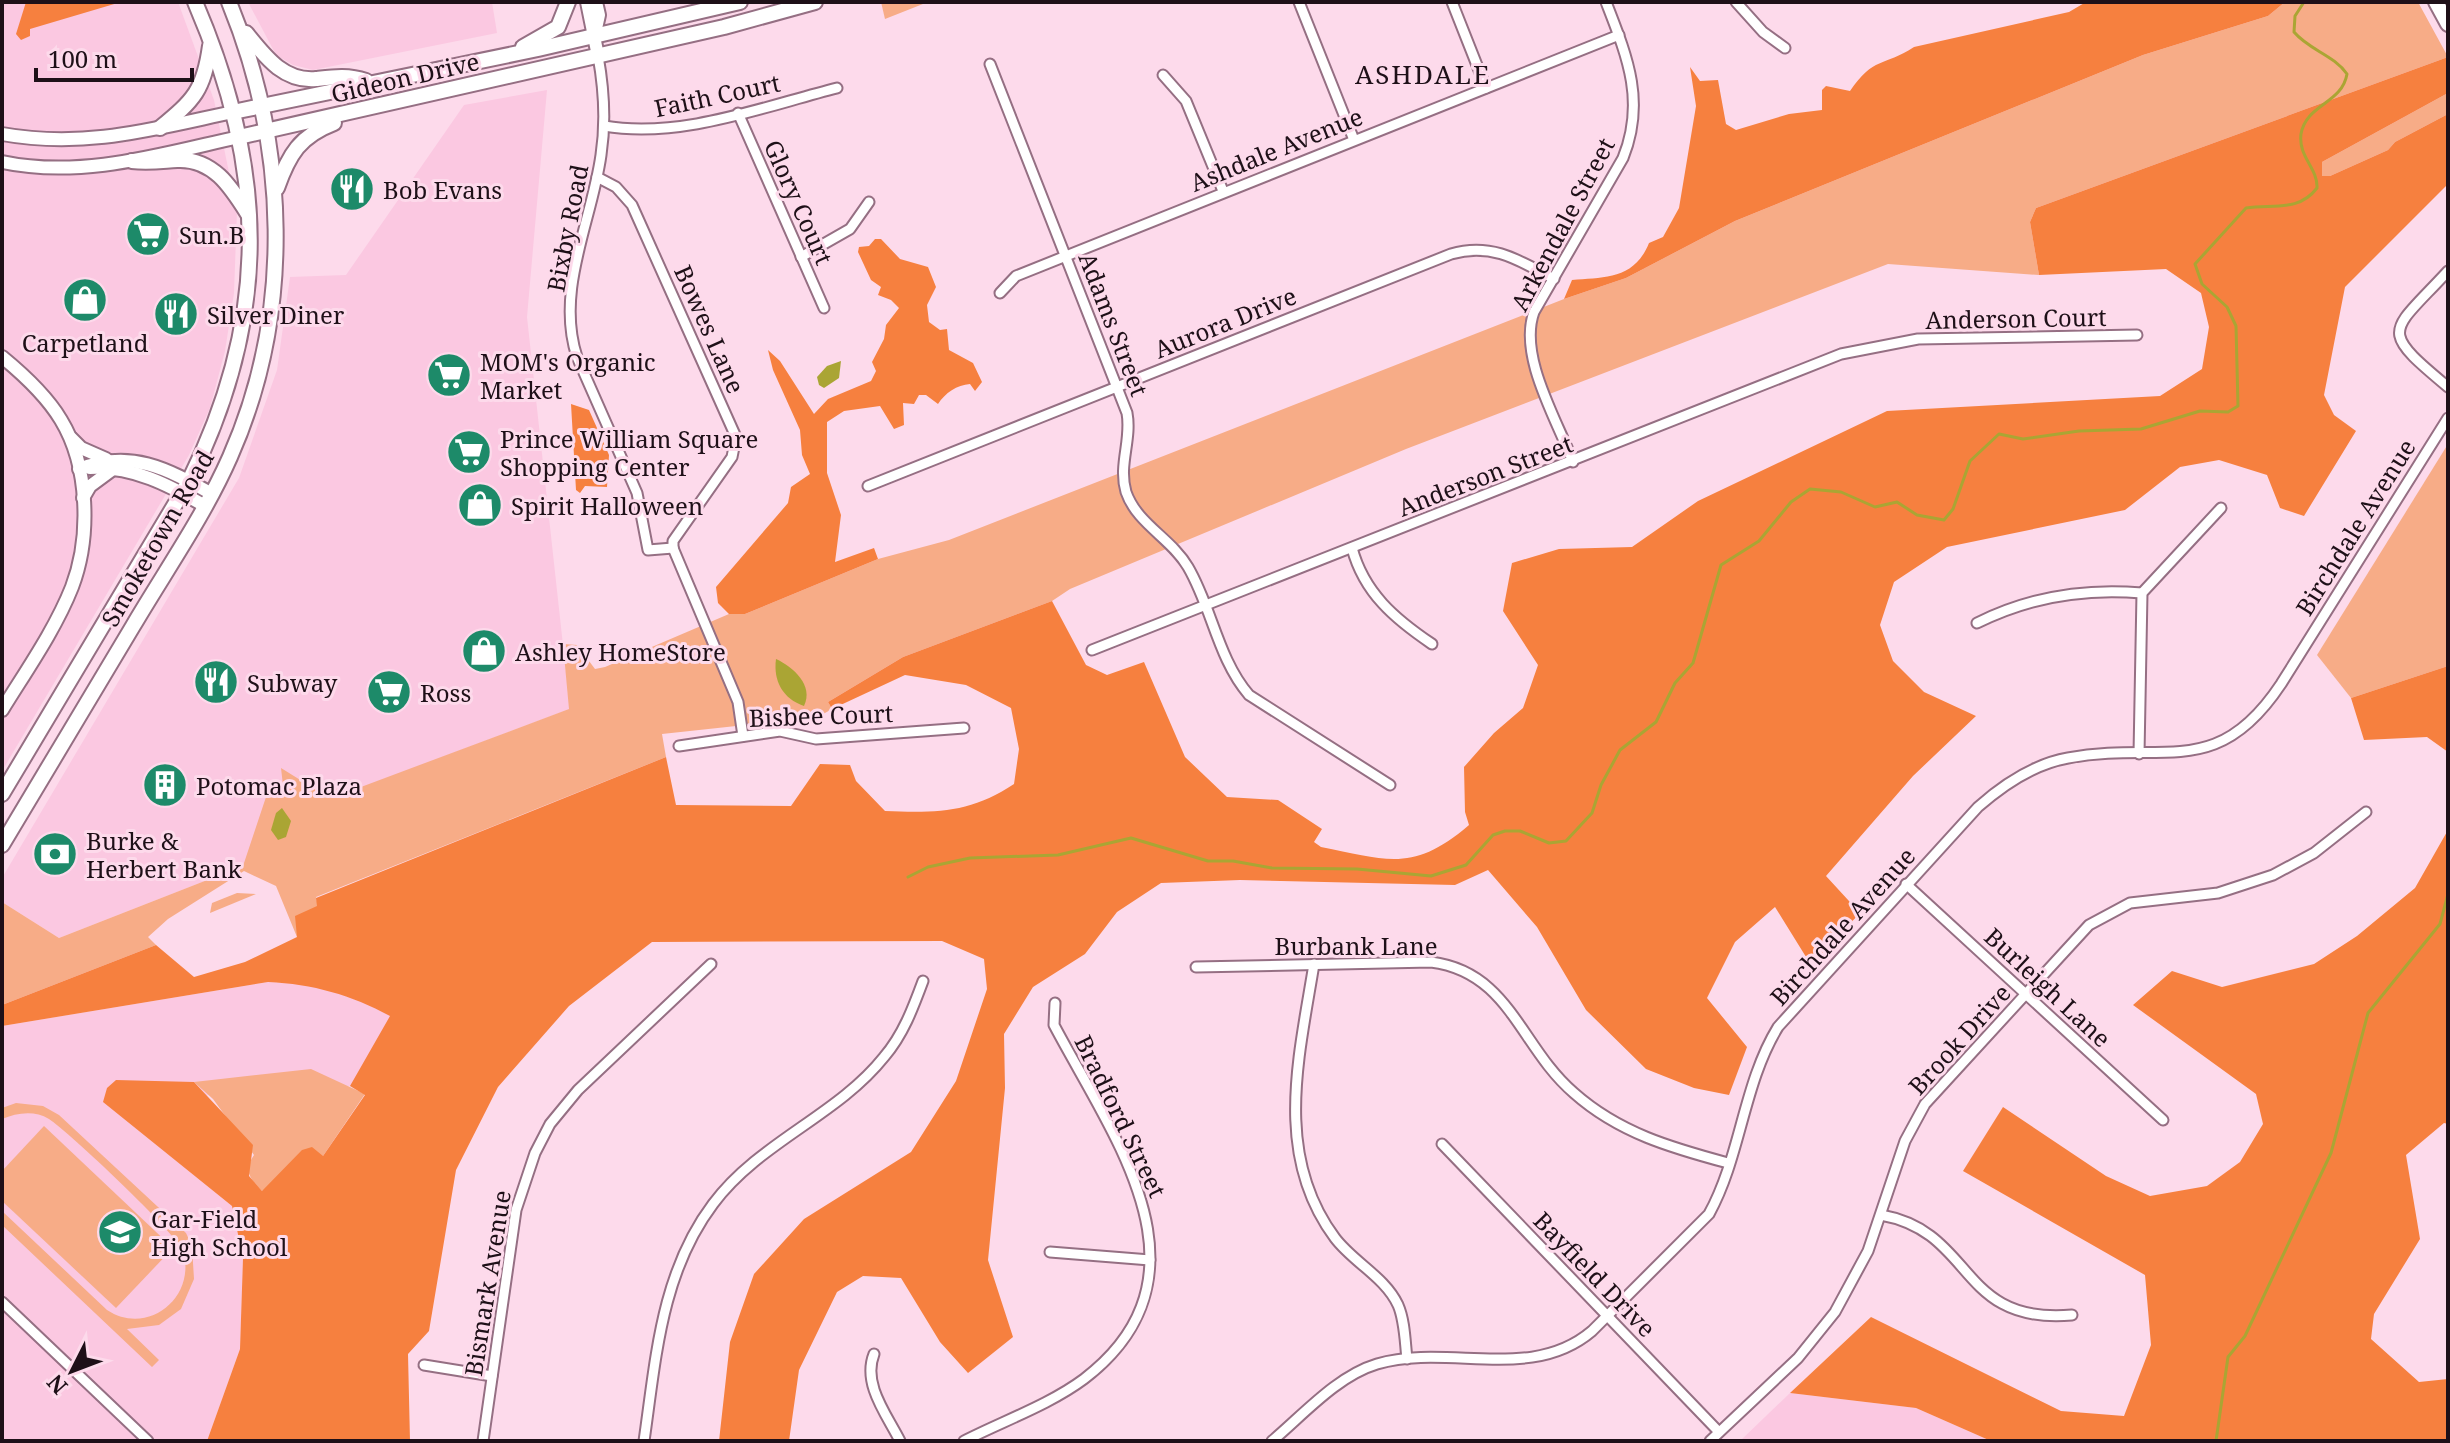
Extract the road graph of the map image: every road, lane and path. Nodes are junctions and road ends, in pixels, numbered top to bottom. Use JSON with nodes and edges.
{"nodes":[{"id":1,"x":195,"y":2,"type":"edge"},
{"id":2,"x":229,"y":2,"type":"edge"},
{"id":3,"x":568,"y":2,"type":"edge"},
{"id":4,"x":587,"y":2,"type":"edge"},
{"id":5,"x":596,"y":2,"type":"edge"},
{"id":6,"x":740,"y":2,"type":"edge"},
{"id":7,"x":815,"y":2,"type":"edge"},
{"id":8,"x":1299,"y":2,"type":"edge"},
{"id":9,"x":1452,"y":2,"type":"edge"},
{"id":10,"x":1606,"y":2,"type":"edge"},
{"id":11,"x":1736,"y":2,"type":"edge"},
{"id":12,"x":2436,"y":2,"type":"edge"},
{"id":13,"x":237,"y":22,"type":"junction"},
{"id":14,"x":2448,"y":24,"type":"edge"},
{"id":15,"x":1619,"y":35,"type":"junction"},
{"id":16,"x":594,"y":37,"type":"junction"},
{"id":17,"x":211,"y":41,"type":"junction"},
{"id":18,"x":1785,"y":48,"type":"dead end"},
{"id":19,"x":516,"y":51,"type":"junction"},
{"id":20,"x":598,"y":56,"type":"junction"},
{"id":21,"x":990,"y":64,"type":"dead end"},
{"id":22,"x":1163,"y":75,"type":"dead end"},
{"id":23,"x":370,"y":82,"type":"junction"},
{"id":24,"x":837,"y":88,"type":"dead end"},
{"id":25,"x":1486,"y":88,"type":"junction"},
{"id":26,"x":262,"y":105,"type":"junction"},
{"id":27,"x":352,"y":111,"type":"junction"},
{"id":28,"x":233,"y":112,"type":"junction"},
{"id":29,"x":738,"y":113,"type":"junction"},
{"id":30,"x":604,"y":126,"type":"junction"},
{"id":31,"x":160,"y":128,"type":"junction"},
{"id":32,"x":267,"y":131,"type":"junction"},
{"id":33,"x":2,"y":134,"type":"edge"},
{"id":34,"x":239,"y":137,"type":"junction"},
{"id":35,"x":1354,"y":140,"type":"junction"},
{"id":36,"x":132,"y":161,"type":"junction"},
{"id":37,"x":2,"y":162,"type":"edge"},
{"id":38,"x":597,"y":177,"type":"junction"},
{"id":39,"x":1223,"y":191,"type":"junction"},
{"id":40,"x":274,"y":196,"type":"junction"},
{"id":41,"x":869,"y":202,"type":"dead end"},
{"id":42,"x":250,"y":218,"type":"junction"},
{"id":43,"x":1065,"y":255,"type":"junction"},
{"id":44,"x":801,"y":257,"type":"junction"},
{"id":45,"x":2448,"y":271,"type":"edge"},
{"id":46,"x":1554,"y":279,"type":"junction"},
{"id":47,"x":1000,"y":293,"type":"dead end"},
{"id":48,"x":824,"y":308,"type":"dead end"},
{"id":49,"x":2137,"y":335,"type":"dead end"},
{"id":50,"x":1894,"y":342,"type":"joint"},
{"id":51,"x":2,"y":357,"type":"edge"},
{"id":52,"x":1117,"y":386,"type":"junction"},
{"id":53,"x":2448,"y":387,"type":"edge"},
{"id":54,"x":2448,"y":418,"type":"edge"},
{"id":55,"x":67,"y":432,"type":"junction"},
{"id":56,"x":1573,"y":462,"type":"junction"},
{"id":57,"x":109,"y":464,"type":"junction"},
{"id":58,"x":79,"y":469,"type":"junction"},
{"id":59,"x":868,"y":486,"type":"dead end"},
{"id":60,"x":186,"y":487,"type":"junction"},
{"id":61,"x":83,"y":498,"type":"junction"},
{"id":62,"x":208,"y":500,"type":"junction"},
{"id":63,"x":2221,"y":508,"type":"dead end"},
{"id":64,"x":673,"y":548,"type":"junction"},
{"id":65,"x":1352,"y":548,"type":"junction"},
{"id":66,"x":2142,"y":593,"type":"junction"},
{"id":67,"x":1206,"y":606,"type":"junction"},
{"id":68,"x":1977,"y":623,"type":"dead end"},
{"id":69,"x":1432,"y":644,"type":"dead end"},
{"id":70,"x":1092,"y":650,"type":"dead end"},
{"id":71,"x":2,"y":710,"type":"edge"},
{"id":72,"x":964,"y":728,"type":"dead end"},
{"id":73,"x":743,"y":736,"type":"junction"},
{"id":74,"x":679,"y":746,"type":"dead end"},
{"id":75,"x":2139,"y":754,"type":"junction"},
{"id":76,"x":1390,"y":785,"type":"dead end"},
{"id":77,"x":2,"y":794,"type":"edge"},
{"id":78,"x":2366,"y":812,"type":"dead end"},
{"id":79,"x":2,"y":845,"type":"edge"},
{"id":80,"x":1906,"y":884,"type":"junction"},
{"id":81,"x":711,"y":964,"type":"dead end"},
{"id":82,"x":1314,"y":964,"type":"junction"},
{"id":83,"x":1196,"y":967,"type":"dead end"},
{"id":84,"x":923,"y":981,"type":"dead end"},
{"id":85,"x":2026,"y":994,"type":"junction"},
{"id":86,"x":1055,"y":1003,"type":"dead end"},
{"id":87,"x":2163,"y":1120,"type":"dead end"},
{"id":88,"x":1442,"y":1144,"type":"dead end"},
{"id":89,"x":1728,"y":1163,"type":"junction"},
{"id":90,"x":1881,"y":1215,"type":"junction"},
{"id":91,"x":1050,"y":1252,"type":"dead end"},
{"id":92,"x":1150,"y":1260,"type":"junction"},
{"id":93,"x":2,"y":1302,"type":"edge"},
{"id":94,"x":2,"y":1309,"type":"edge"},
{"id":95,"x":13,"y":1314,"type":"junction"},
{"id":96,"x":2072,"y":1315,"type":"dead end"},
{"id":97,"x":1608,"y":1316,"type":"junction"},
{"id":98,"x":874,"y":1354,"type":"dead end"},
{"id":99,"x":1407,"y":1359,"type":"junction"},
{"id":100,"x":424,"y":1365,"type":"dead end"},
{"id":101,"x":492,"y":1376,"type":"junction"},
{"id":102,"x":1719,"y":1432,"type":"junction"},
{"id":103,"x":148,"y":1441,"type":"edge"},
{"id":104,"x":483,"y":1441,"type":"edge"},
{"id":105,"x":644,"y":1441,"type":"edge"},
{"id":106,"x":900,"y":1441,"type":"edge"},
{"id":107,"x":964,"y":1441,"type":"edge"},
{"id":108,"x":1272,"y":1441,"type":"edge"},
{"id":109,"x":1710,"y":1441,"type":"edge"}],
"edges":[{"from":1,"to":17,"type":"main road","name":"Smoketown Road"},
{"from":2,"to":13,"type":"main road"},
{"from":3,"to":19,"type":"main road"},
{"from":4,"to":16,"type":"street"},
{"from":5,"to":16,"type":"street"},
{"from":6,"to":16,"type":"main road","name":"Gideon Drive"},
{"from":7,"to":20,"type":"main road","name":"Gideon Drive"},
{"from":8,"to":35,"type":"street"},
{"from":9,"to":25,"type":"street"},
{"from":10,"to":15,"type":"street","name":"Arkendale Street"},
{"from":11,"to":18,"type":"street"},
{"from":12,"to":14,"type":"main road"},
{"from":13,"to":23,"type":"main road"},
{"from":13,"to":26,"type":"main road","name":"Smoketown Road"},
{"from":15,"to":25,"type":"street","name":"Ashdale Avenue"},
{"from":15,"to":46,"type":"street","name":"Arkendale Street"},
{"from":16,"to":19,"type":"main road","name":"Gideon Drive"},
{"from":16,"to":20,"type":"street"},
{"from":17,"to":28,"type":"main road","name":"Smoketown Road"},
{"from":17,"to":31,"type":"main road"},
{"from":19,"to":23,"type":"main road","name":"Gideon Drive"},
{"from":20,"to":27,"type":"main road","name":"Gideon Drive"},
{"from":20,"to":30,"type":"street","name":"Bixby Road"},
{"from":21,"to":43,"type":"street","name":"Adams Street"},
{"from":22,"to":39,"type":"street"},
{"from":23,"to":26,"type":"main road","name":"Gideon Drive"},
{"from":24,"to":29,"type":"street","name":"Faith Court"},
{"from":25,"to":35,"type":"street","name":"Ashdale Avenue"},
{"from":26,"to":28,"type":"main road","name":"Gideon Drive"},
{"from":26,"to":32,"type":"main road","name":"Smoketown Road"},
{"from":27,"to":32,"type":"main road","name":"Gideon Drive"},
{"from":27,"to":40,"type":"main road"},
{"from":28,"to":31,"type":"street","name":"Gideon Drive"},
{"from":28,"to":34,"type":"main road","name":"Smoketown Road"},
{"from":29,"to":30,"type":"street","name":"Faith Court"},
{"from":29,"to":44,"type":"street","name":"Glory Court"},
{"from":30,"to":38,"type":"street","name":"Bixby Road"},
{"from":31,"to":33,"type":"street","name":"Gideon Drive"},
{"from":32,"to":34,"type":"main road","name":"Gideon Drive"},
{"from":32,"to":40,"type":"main road","name":"Smoketown Road"},
{"from":34,"to":36,"type":"street","name":"Gideon Drive"},
{"from":34,"to":42,"type":"main road","name":"Smoketown Road"},
{"from":35,"to":39,"type":"street","name":"Ashdale Avenue"},
{"from":36,"to":37,"type":"street","name":"Gideon Drive"},
{"from":36,"to":42,"type":"main road"},
{"from":38,"to":64,"type":"street","name":"Bixby Road"},
{"from":38,"to":64,"type":"street","name":"Bowes Lane"},
{"from":39,"to":43,"type":"street","name":"Ashdale Avenue"},
{"from":40,"to":62,"type":"main road","name":"Smoketown Road"},
{"from":41,"to":44,"type":"street"},
{"from":42,"to":60,"type":"main road","name":"Smoketown Road"},
{"from":43,"to":47,"type":"street","name":"Ashdale Avenue"},
{"from":43,"to":52,"type":"street","name":"Adams Street"},
{"from":44,"to":48,"type":"street","name":"Glory Court"},
{"from":45,"to":53,"type":"street"},
{"from":46,"to":52,"type":"street","name":"Aurora Drive"},
{"from":46,"to":56,"type":"street","name":"Arkendale Street"},
{"from":49,"to":50,"type":"street","name":"Anderson Court"},
{"from":50,"to":56,"type":"street","name":"Anderson Street"},
{"from":51,"to":55,"type":"street"},
{"from":52,"to":59,"type":"street","name":"Aurora Drive"},
{"from":52,"to":67,"type":"street","name":"Adams Street"},
{"from":54,"to":75,"type":"street","name":"Birchdale Avenue"},
{"from":55,"to":57,"type":"street"},
{"from":55,"to":58,"type":"street"},
{"from":56,"to":65,"type":"street","name":"Anderson Street"},
{"from":57,"to":58,"type":"street"},
{"from":57,"to":60,"type":"street"},
{"from":57,"to":61,"type":"street"},
{"from":58,"to":61,"type":"street"},
{"from":60,"to":62,"type":"street"},
{"from":60,"to":77,"type":"main road","name":"Smoketown Road"},
{"from":61,"to":71,"type":"street"},
{"from":62,"to":79,"type":"main road","name":"Smoketown Road"},
{"from":63,"to":66,"type":"street"},
{"from":64,"to":73,"type":"street"},
{"from":65,"to":67,"type":"street","name":"Anderson Street"},
{"from":65,"to":69,"type":"street"},
{"from":66,"to":68,"type":"street"},
{"from":66,"to":75,"type":"street"},
{"from":67,"to":70,"type":"street","name":"Anderson Street"},
{"from":67,"to":76,"type":"street","name":"Adams Street"},
{"from":72,"to":73,"type":"street","name":"Bisbee Court"},
{"from":73,"to":74,"type":"street","name":"Bisbee Court"},
{"from":75,"to":80,"type":"street","name":"Birchdale Avenue"},
{"from":78,"to":85,"type":"street","name":"Brook Drive"},
{"from":80,"to":85,"type":"street","name":"Burleigh Lane"},
{"from":80,"to":89,"type":"street","name":"Birchdale Avenue"},
{"from":81,"to":101,"type":"street","name":"Bismark Avenue"},
{"from":82,"to":83,"type":"street","name":"Burbank Lane"},
{"from":82,"to":89,"type":"street","name":"Burbank Lane"},
{"from":82,"to":99,"type":"street"},
{"from":84,"to":105,"type":"street"},
{"from":85,"to":87,"type":"street","name":"Burleigh Lane"},
{"from":85,"to":90,"type":"street","name":"Brook Drive"},
{"from":86,"to":92,"type":"street","name":"Bradford Street"},
{"from":88,"to":97,"type":"street","name":"Bayfield Drive"},
{"from":89,"to":97,"type":"street","name":"Birchdale Avenue"},
{"from":90,"to":96,"type":"street"},
{"from":90,"to":102,"type":"street","name":"Brook Drive"},
{"from":91,"to":92,"type":"street"},
{"from":92,"to":107,"type":"street","name":"Bradford Street"},
{"from":93,"to":95,"type":"street"},
{"from":94,"to":95,"type":"street"},
{"from":95,"to":103,"type":"street"},
{"from":97,"to":99,"type":"street","name":"Birchdale Avenue"},
{"from":97,"to":102,"type":"street","name":"Bayfield Drive"},
{"from":98,"to":106,"type":"street"},
{"from":99,"to":108,"type":"street","name":"Birchdale Avenue"},
{"from":100,"to":101,"type":"street"},
{"from":101,"to":104,"type":"street","name":"Bismark Avenue"},
{"from":102,"to":109,"type":"street","name":"Brook Drive"}]}
